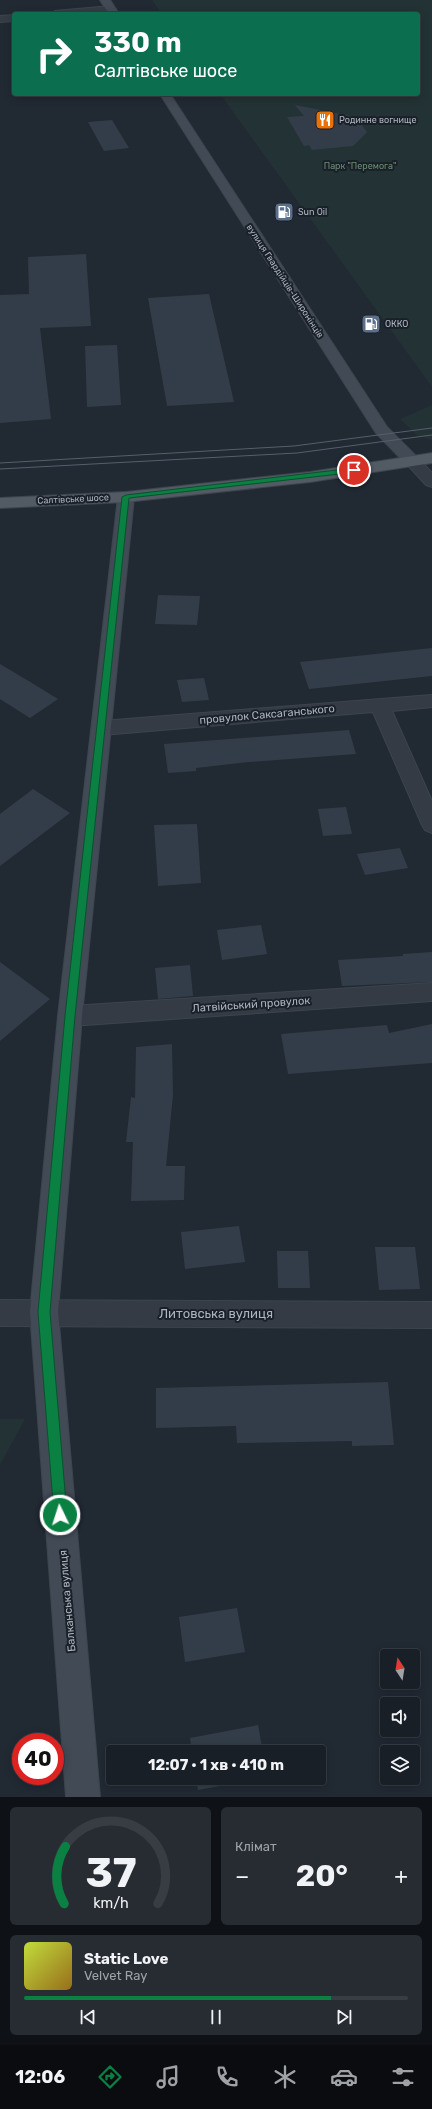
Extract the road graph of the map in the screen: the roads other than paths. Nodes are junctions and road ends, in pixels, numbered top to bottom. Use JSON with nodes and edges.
{"nodes":[{"id":1,"x":105,"y":0,"type":"edge"},
{"id":2,"x":112,"y":12,"type":"edge"},
{"id":3,"x":12,"y":18,"type":"edge"},
{"id":4,"x":0,"y":19,"type":"edge"},
{"id":5,"x":166,"y":96,"type":"edge"},
{"id":6,"x":432,"y":458,"type":"edge"},
{"id":7,"x":413,"y":462,"type":"junction"},
{"id":8,"x":432,"y":482,"type":"edge"},
{"id":9,"x":126,"y":497,"type":"junction"},
{"id":10,"x":0,"y":503,"type":"edge"},
{"id":11,"x":432,"y":701,"type":"edge"},
{"id":12,"x":380,"y":705,"type":"junction"},
{"id":13,"x":102,"y":728,"type":"junction"},
{"id":14,"x":432,"y":825,"type":"edge"},
{"id":15,"x":432,"y":992,"type":"edge"},
{"id":16,"x":70,"y":1016,"type":"junction"},
{"id":17,"x":44,"y":1312,"type":"junction"},
{"id":18,"x":0,"y":1313,"type":"edge"},
{"id":19,"x":432,"y":1315,"type":"edge"},
{"id":20,"x":83,"y":1797,"type":"edge"}],
"edges":[{"from":1,"to":2,"type":"street"},
{"from":3,"to":4,"type":"street"},
{"from":5,"to":7,"type":"street","name":"вулиця Гвардійців-Широнінців"},
{"from":6,"to":7,"type":"main road","name":"Салтівське шосе"},
{"from":7,"to":8,"type":"street"},
{"from":7,"to":9,"type":"main road","name":"Салтівське шосе"},
{"from":9,"to":10,"type":"main road","name":"Салтівське шосе"},
{"from":9,"to":13,"type":"street","name":"Балканська вулиця"},
{"from":11,"to":12,"type":"street","name":"провулок Саксаганського"},
{"from":12,"to":13,"type":"street","name":"провулок Саксаганського"},
{"from":12,"to":14,"type":"street"},
{"from":13,"to":16,"type":"street","name":"Балканська вулиця"},
{"from":15,"to":16,"type":"street","name":"Латвійський провулок"},
{"from":16,"to":17,"type":"street","name":"Балканська вулиця"},
{"from":17,"to":18,"type":"street","name":"Литовська вулиця"},
{"from":17,"to":19,"type":"street","name":"Литовська вулиця"},
{"from":17,"to":20,"type":"street","name":"Балканська вулиця"}]}
